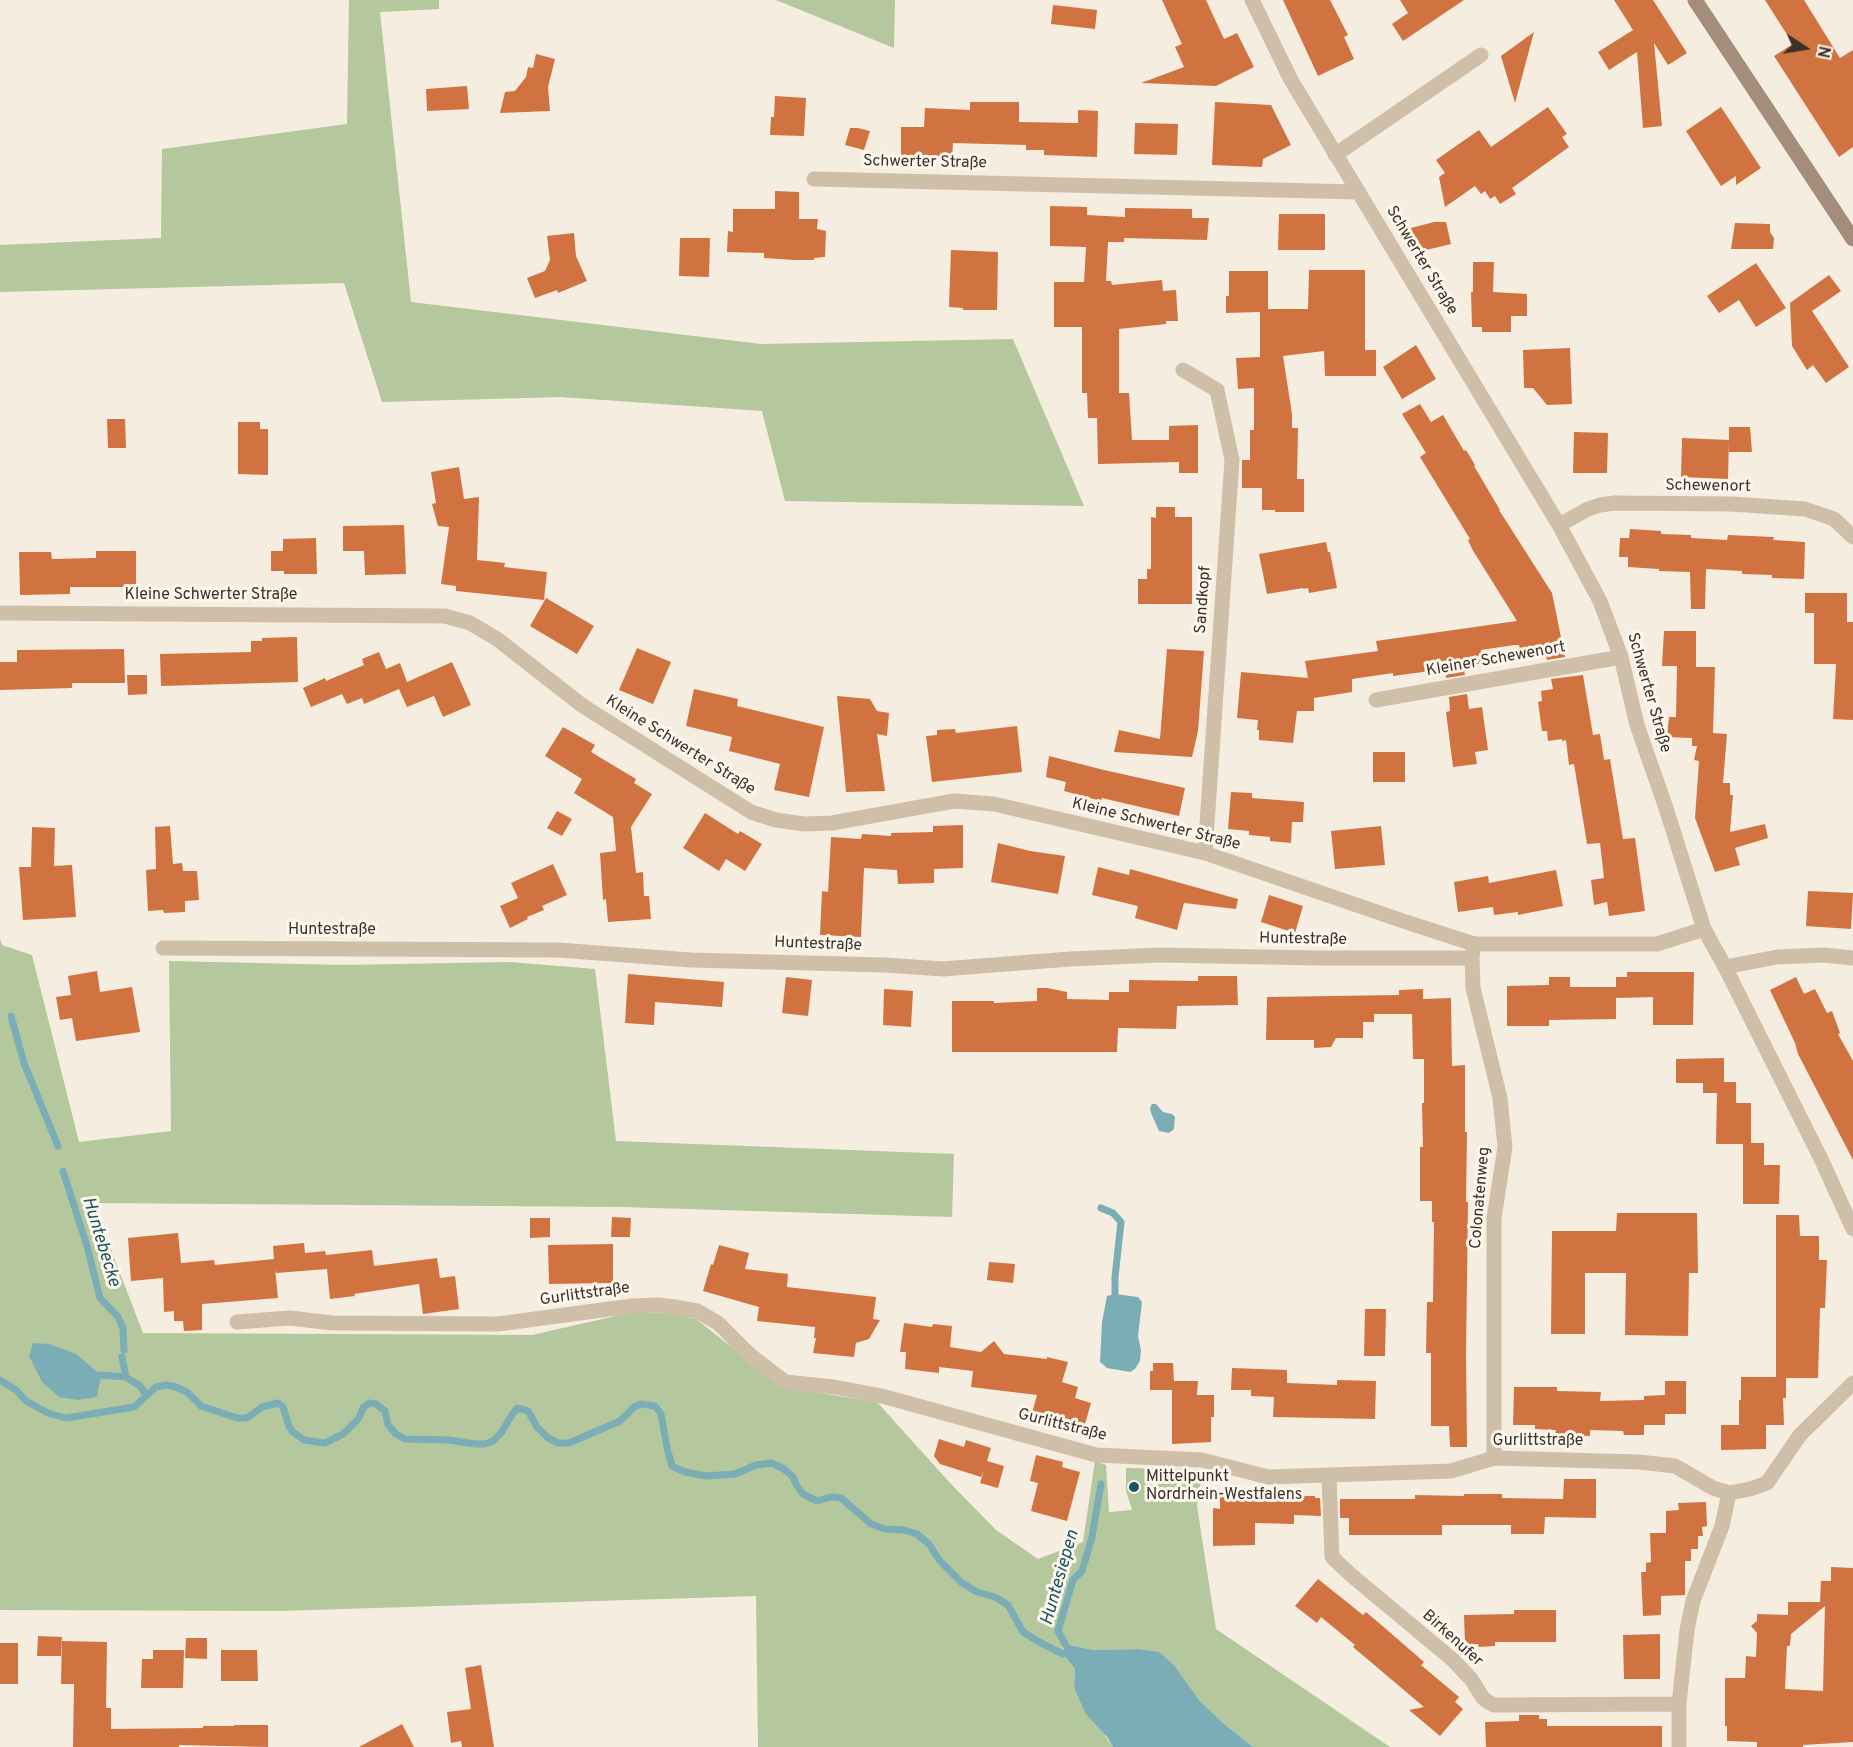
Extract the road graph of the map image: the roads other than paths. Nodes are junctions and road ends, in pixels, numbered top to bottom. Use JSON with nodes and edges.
{"nodes":[{"id":1,"x":1252,"y":0,"type":"edge"},
{"id":2,"x":1695,"y":0,"type":"edge"},
{"id":3,"x":1481,"y":55,"type":"dead end"},
{"id":4,"x":1335,"y":155,"type":"junction"},
{"id":5,"x":814,"y":178,"type":"dead end"},
{"id":6,"x":1359,"y":192,"type":"junction"},
{"id":7,"x":1853,"y":239,"type":"edge"},
{"id":8,"x":1183,"y":370,"type":"dead end"},
{"id":9,"x":1559,"y":525,"type":"junction"},
{"id":10,"x":1853,"y":537,"type":"edge"},
{"id":11,"x":0,"y":613,"type":"edge"},
{"id":12,"x":1621,"y":657,"type":"junction"},
{"id":13,"x":1376,"y":700,"type":"dead end"},
{"id":14,"x":1205,"y":853,"type":"junction"},
{"id":15,"x":1704,"y":929,"type":"junction"},
{"id":16,"x":163,"y":948,"type":"dead end"},
{"id":17,"x":1473,"y":951,"type":"junction"},
{"id":18,"x":1853,"y":958,"type":"edge"},
{"id":19,"x":1725,"y":967,"type":"junction"},
{"id":20,"x":1853,"y":1229,"type":"edge"},
{"id":21,"x":237,"y":1322,"type":"dead end"},
{"id":22,"x":1853,"y":1383,"type":"edge"},
{"id":23,"x":1494,"y":1458,"type":"junction"},
{"id":24,"x":1329,"y":1476,"type":"junction"},
{"id":25,"x":1729,"y":1493,"type":"junction"},
{"id":26,"x":1679,"y":1704,"type":"junction"},
{"id":27,"x":1679,"y":1747,"type":"edge"}],
"edges":[{"from":1,"to":4,"type":"street","name":"Schwerter Straße"},
{"from":2,"to":7,"type":"main road"},
{"from":3,"to":4,"type":"street"},
{"from":4,"to":6,"type":"street","name":"Schwerter Straße"},
{"from":5,"to":6,"type":"street","name":"Schwerter Straße"},
{"from":6,"to":9,"type":"street","name":"Schwerter Straße"},
{"from":8,"to":14,"type":"street","name":"Sandkopf"},
{"from":9,"to":10,"type":"street","name":"Schewenort"},
{"from":9,"to":12,"type":"street","name":"Schwerter Straße"},
{"from":11,"to":14,"type":"street","name":"Kleine Schwerter Straße"},
{"from":12,"to":13,"type":"street","name":"Kleiner Schewenort"},
{"from":12,"to":15,"type":"street","name":"Schwerter Straße"},
{"from":14,"to":17,"type":"street","name":"Kleine Schwerter Straße"},
{"from":15,"to":17,"type":"street","name":"Kleine Schwerter Straße"},
{"from":15,"to":19,"type":"street","name":"Schwerter Straße"},
{"from":16,"to":17,"type":"street","name":"Huntestraße"},
{"from":17,"to":23,"type":"street","name":"Colonatenweg"},
{"from":18,"to":19,"type":"street"},
{"from":19,"to":20,"type":"street","name":"Schwerter Straße"},
{"from":21,"to":24,"type":"street","name":"Gurlittstraße"},
{"from":22,"to":25,"type":"street"},
{"from":23,"to":24,"type":"street","name":"Gurlittstraße"},
{"from":23,"to":25,"type":"street","name":"Gurlittstraße"},
{"from":24,"to":26,"type":"street","name":"Birkenufer"},
{"from":25,"to":26,"type":"street"},
{"from":26,"to":27,"type":"street"}]}
